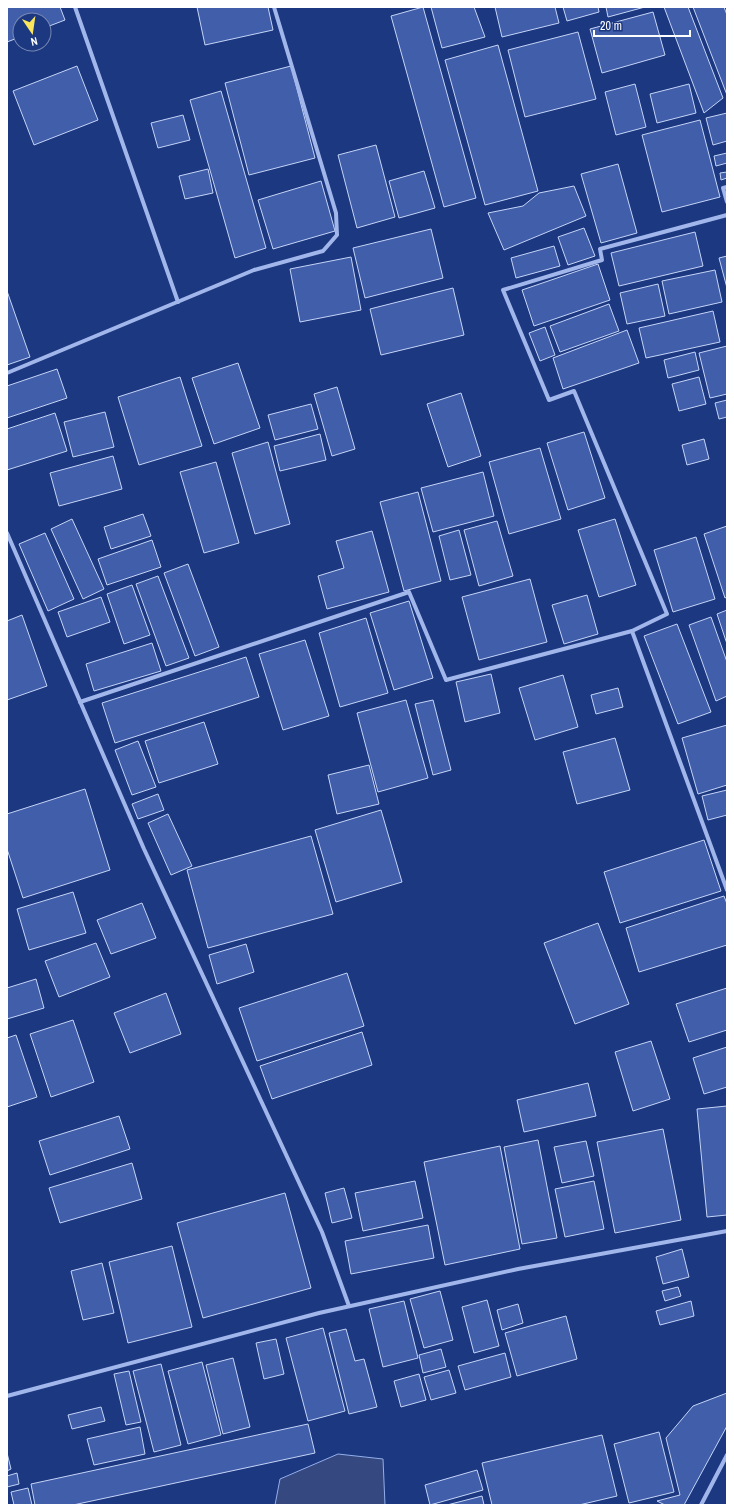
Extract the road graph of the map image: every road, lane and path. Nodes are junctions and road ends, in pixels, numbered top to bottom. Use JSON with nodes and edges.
{"nodes":[{"id":1,"x":75,"y":7,"type":"edge"},
{"id":2,"x":274,"y":7,"type":"edge"},
{"id":3,"x":727,"y":187,"type":"edge"},
{"id":4,"x":727,"y":202,"type":"edge"},
{"id":5,"x":727,"y":215,"type":"edge"},
{"id":6,"x":178,"y":302,"type":"junction"},
{"id":7,"x":7,"y":373,"type":"edge"},
{"id":8,"x":7,"y":533,"type":"edge"},
{"id":9,"x":632,"y":632,"type":"junction"},
{"id":10,"x":80,"y":702,"type":"junction"},
{"id":11,"x":727,"y":890,"type":"edge"},
{"id":12,"x":727,"y":1231,"type":"edge"},
{"id":13,"x":349,"y":1306,"type":"junction"},
{"id":14,"x":7,"y":1396,"type":"edge"},
{"id":15,"x":727,"y":1455,"type":"edge"},
{"id":16,"x":701,"y":1505,"type":"edge"}],
"edges":[{"from":1,"to":6,"type":"street"},
{"from":2,"to":6,"type":"street"},
{"from":3,"to":4,"type":"street"},
{"from":5,"to":9,"type":"street"},
{"from":6,"to":7,"type":"street"},
{"from":8,"to":10,"type":"street"},
{"from":9,"to":10,"type":"street"},
{"from":9,"to":11,"type":"street"},
{"from":10,"to":13,"type":"street"},
{"from":12,"to":13,"type":"street"},
{"from":13,"to":14,"type":"street"},
{"from":15,"to":16,"type":"street"}]}
